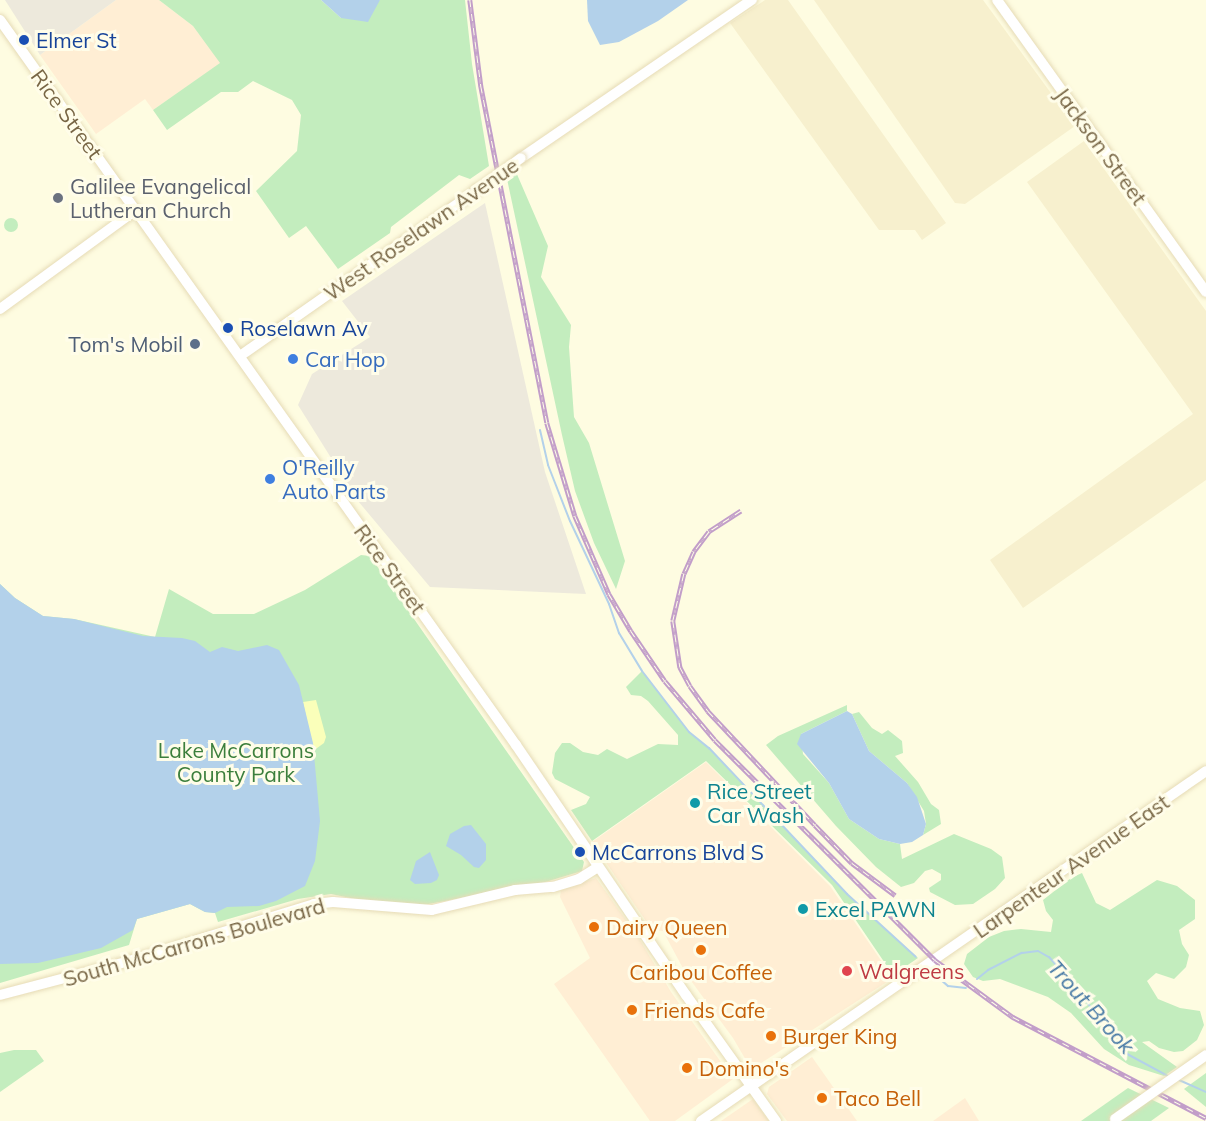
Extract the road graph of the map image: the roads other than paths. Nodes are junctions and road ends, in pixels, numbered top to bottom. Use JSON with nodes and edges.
{"nodes":[{"id":1,"x":752,"y":0,"type":"edge"},
{"id":2,"x":997,"y":0,"type":"edge"},
{"id":3,"x":0,"y":20,"type":"edge"},
{"id":4,"x":136,"y":210,"type":"junction"},
{"id":5,"x":1206,"y":292,"type":"edge"},
{"id":6,"x":0,"y":309,"type":"edge"},
{"id":7,"x":240,"y":356,"type":"junction"},
{"id":8,"x":1206,"y":771,"type":"edge"},
{"id":9,"x":598,"y":867,"type":"junction"},
{"id":10,"x":0,"y":995,"type":"edge"},
{"id":11,"x":1206,"y":1055,"type":"edge"},
{"id":12,"x":751,"y":1086,"type":"junction"},
{"id":13,"x":1114,"y":1120,"type":"edge"},
{"id":14,"x":701,"y":1121,"type":"edge"},
{"id":15,"x":776,"y":1121,"type":"edge"}],
"edges":[{"from":1,"to":7,"type":"main road","name":"West Roselawn Avenue","bridge":true},
{"from":2,"to":5,"type":"main road","name":"Jackson Street"},
{"from":3,"to":4,"type":"main road","name":"Rice Street"},
{"from":4,"to":6,"type":"main road"},
{"from":4,"to":7,"type":"main road","name":"Rice Street"},
{"from":7,"to":9,"type":"main road","name":"Rice Street"},
{"from":8,"to":12,"type":"main road","name":"Larpenteur Avenue East"},
{"from":9,"to":10,"type":"main road","name":"South McCarrons Boulevard"},
{"from":9,"to":12,"type":"main road","name":"Rice Street"},
{"from":11,"to":13,"type":"main road","bridge":true},
{"from":12,"to":14,"type":"main road","name":"Larpenteur Avenue East"},
{"from":12,"to":15,"type":"main road","name":"Rice Street"}]}
